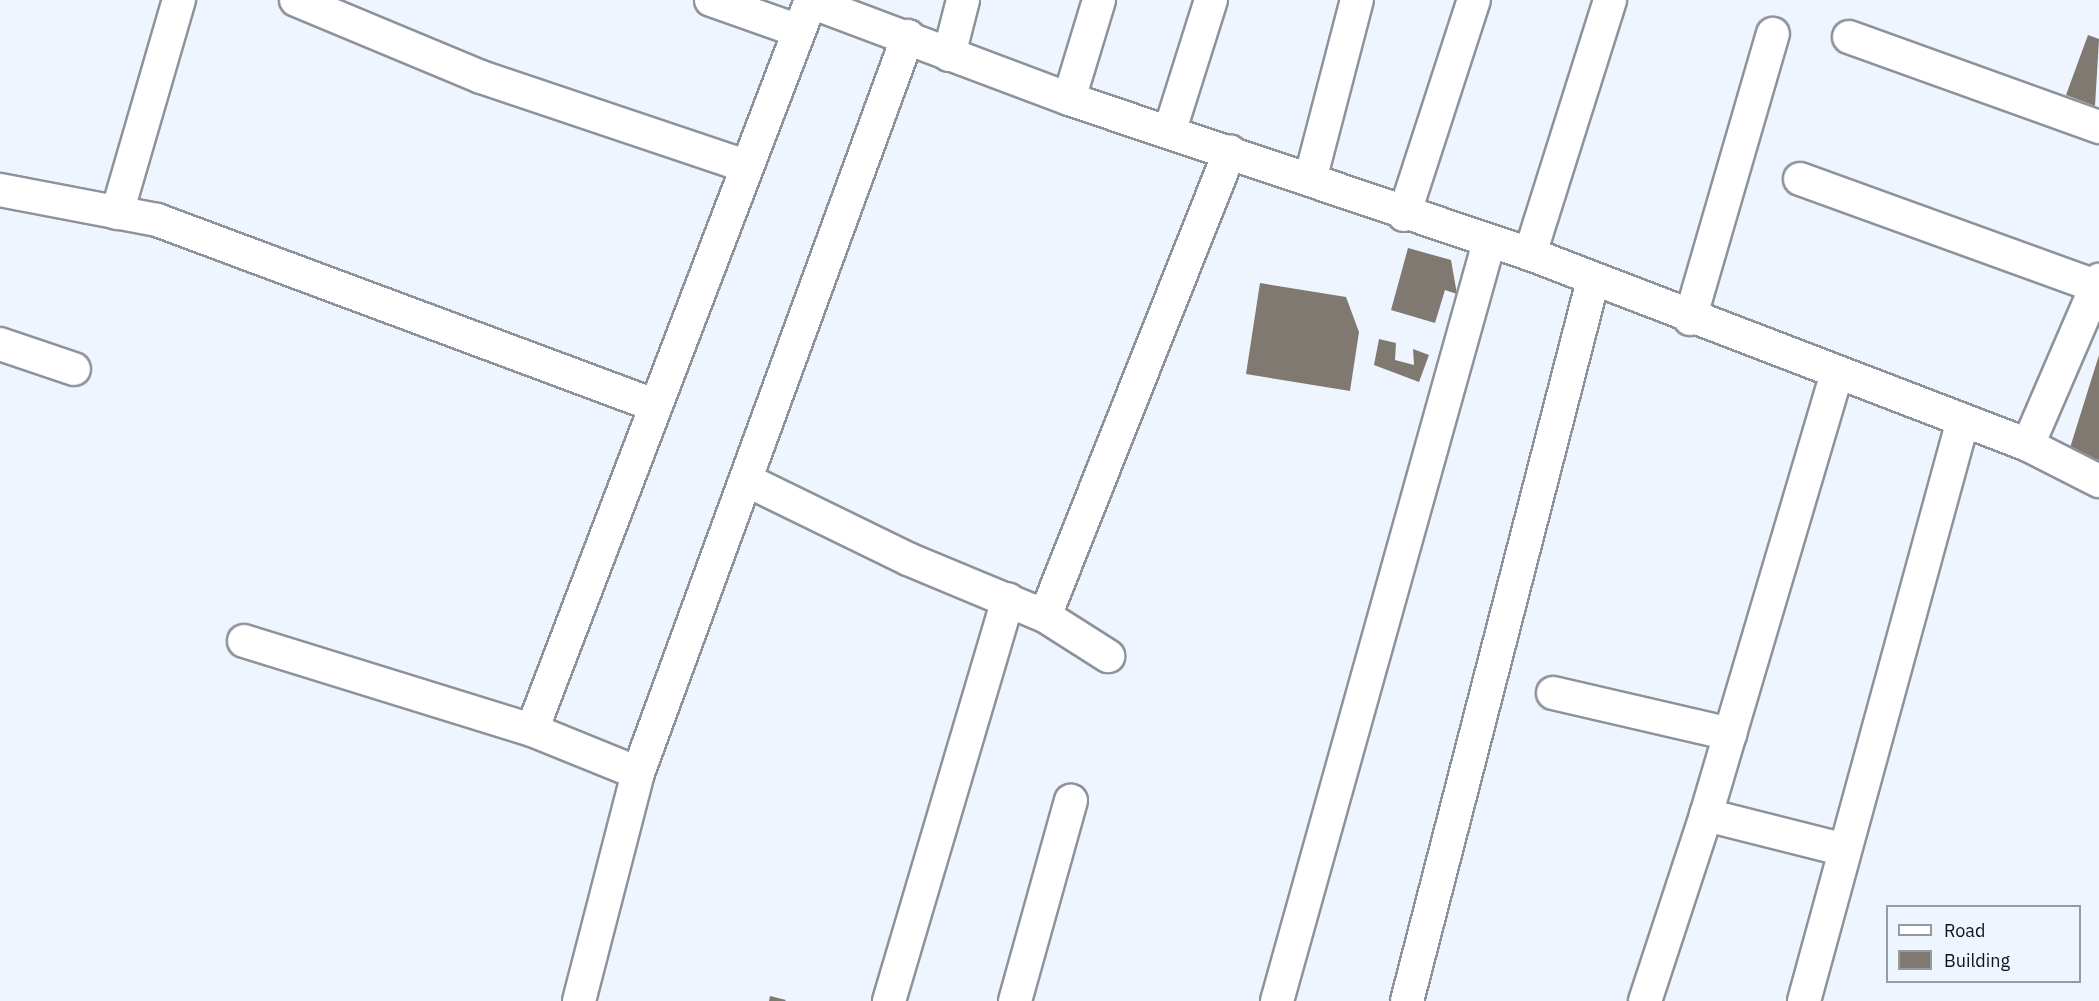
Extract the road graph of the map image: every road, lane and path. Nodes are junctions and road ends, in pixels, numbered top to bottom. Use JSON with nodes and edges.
{"nodes":[{"id":1,"x":179,"y":0,"type":"edge"},
{"id":2,"x":296,"y":0,"type":"edge"},
{"id":3,"x":711,"y":0,"type":"edge"},
{"id":4,"x":963,"y":0,"type":"edge"},
{"id":5,"x":1099,"y":0,"type":"edge"},
{"id":6,"x":1211,"y":0,"type":"edge"},
{"id":7,"x":1357,"y":0,"type":"edge"},
{"id":8,"x":1474,"y":0,"type":"edge"},
{"id":9,"x":1610,"y":0,"type":"edge"},
{"id":10,"x":811,"y":1,"type":"edge"},
{"id":11,"x":800,"y":31,"type":"junction"},
{"id":12,"x":1773,"y":34,"type":"dead end"},
{"id":13,"x":908,"y":36,"type":"junction"},
{"id":14,"x":1849,"y":37,"type":"dead end"},
{"id":15,"x":949,"y":55,"type":"junction"},
{"id":16,"x":1070,"y":99,"type":"junction"},
{"id":17,"x":2099,"y":127,"type":"edge"},
{"id":18,"x":1170,"y":130,"type":"junction"},
{"id":19,"x":1230,"y":151,"type":"junction"},
{"id":20,"x":746,"y":166,"type":"junction"},
{"id":21,"x":1800,"y":179,"type":"dead end"},
{"id":22,"x":1310,"y":180,"type":"junction"},
{"id":23,"x":0,"y":190,"type":"edge"},
{"id":24,"x":117,"y":213,"type":"junction"},
{"id":25,"x":1404,"y":215,"type":"junction"},
{"id":26,"x":1489,"y":242,"type":"junction"},
{"id":27,"x":1530,"y":254,"type":"junction"},
{"id":28,"x":1593,"y":280,"type":"junction"},
{"id":29,"x":2098,"y":283,"type":"edge"},
{"id":30,"x":1690,"y":319,"type":"junction"},
{"id":31,"x":0,"y":344,"type":"edge"},
{"id":32,"x":74,"y":369,"type":"dead end"},
{"id":33,"x":1837,"y":373,"type":"junction"},
{"id":34,"x":654,"y":405,"type":"junction"},
{"id":35,"x":1963,"y":420,"type":"junction"},
{"id":36,"x":2028,"y":445,"type":"junction"},
{"id":37,"x":746,"y":480,"type":"junction"},
{"id":38,"x":2099,"y":482,"type":"edge"},
{"id":39,"x":1008,"y":599,"type":"junction"},
{"id":40,"x":1045,"y":616,"type":"junction"},
{"id":41,"x":244,"y":641,"type":"dead end"},
{"id":42,"x":1108,"y":656,"type":"dead end"},
{"id":43,"x":1552,"y":693,"type":"dead end"},
{"id":44,"x":532,"y":730,"type":"junction"},
{"id":45,"x":1730,"y":734,"type":"junction"},
{"id":46,"x":638,"y":773,"type":"junction"},
{"id":47,"x":1071,"y":801,"type":"dead end"},
{"id":48,"x":1706,"y":815,"type":"junction"},
{"id":49,"x":1845,"y":850,"type":"junction"},
{"id":50,"x":579,"y":1001,"type":"edge"},
{"id":51,"x":889,"y":1001,"type":"edge"},
{"id":52,"x":1015,"y":1001,"type":"edge"},
{"id":53,"x":1277,"y":1001,"type":"edge"},
{"id":54,"x":1407,"y":1001,"type":"edge"},
{"id":55,"x":1645,"y":1001,"type":"edge"},
{"id":56,"x":1804,"y":1001,"type":"edge"}],
"edges":[{"from":1,"to":24,"type":"street"},
{"from":2,"to":20,"type":"street"},
{"from":3,"to":11,"type":"street"},
{"from":4,"to":15,"type":"street"},
{"from":5,"to":16,"type":"street"},
{"from":6,"to":18,"type":"street"},
{"from":7,"to":22,"type":"street"},
{"from":8,"to":25,"type":"street"},
{"from":9,"to":27,"type":"street"},
{"from":10,"to":11,"type":"street"},
{"from":10,"to":13,"type":"street"},
{"from":11,"to":20,"type":"street"},
{"from":12,"to":30,"type":"street"},
{"from":13,"to":15,"type":"street"},
{"from":13,"to":37,"type":"street"},
{"from":14,"to":17,"type":"street"},
{"from":15,"to":16,"type":"street"},
{"from":16,"to":18,"type":"street"},
{"from":18,"to":19,"type":"street"},
{"from":19,"to":22,"type":"street"},
{"from":19,"to":40,"type":"street"},
{"from":20,"to":34,"type":"street"},
{"from":21,"to":29,"type":"street"},
{"from":22,"to":25,"type":"street"},
{"from":23,"to":24,"type":"street"},
{"from":24,"to":34,"type":"street"},
{"from":25,"to":26,"type":"street"},
{"from":26,"to":27,"type":"street"},
{"from":26,"to":53,"type":"street"},
{"from":27,"to":28,"type":"street"},
{"from":28,"to":30,"type":"street"},
{"from":28,"to":54,"type":"street"},
{"from":29,"to":36,"type":"street"},
{"from":30,"to":33,"type":"street"},
{"from":31,"to":32,"type":"street"},
{"from":33,"to":35,"type":"street"},
{"from":33,"to":45,"type":"street"},
{"from":34,"to":44,"type":"street"},
{"from":35,"to":36,"type":"street"},
{"from":35,"to":49,"type":"street"},
{"from":36,"to":38,"type":"street"},
{"from":37,"to":39,"type":"street"},
{"from":37,"to":46,"type":"street"},
{"from":39,"to":40,"type":"street"},
{"from":39,"to":51,"type":"street"},
{"from":40,"to":42,"type":"street"},
{"from":41,"to":44,"type":"street"},
{"from":43,"to":45,"type":"street"},
{"from":44,"to":46,"type":"street"},
{"from":45,"to":48,"type":"street"},
{"from":46,"to":50,"type":"street"},
{"from":47,"to":52,"type":"street"},
{"from":48,"to":49,"type":"street"},
{"from":48,"to":55,"type":"street"},
{"from":49,"to":56,"type":"street"}]}
